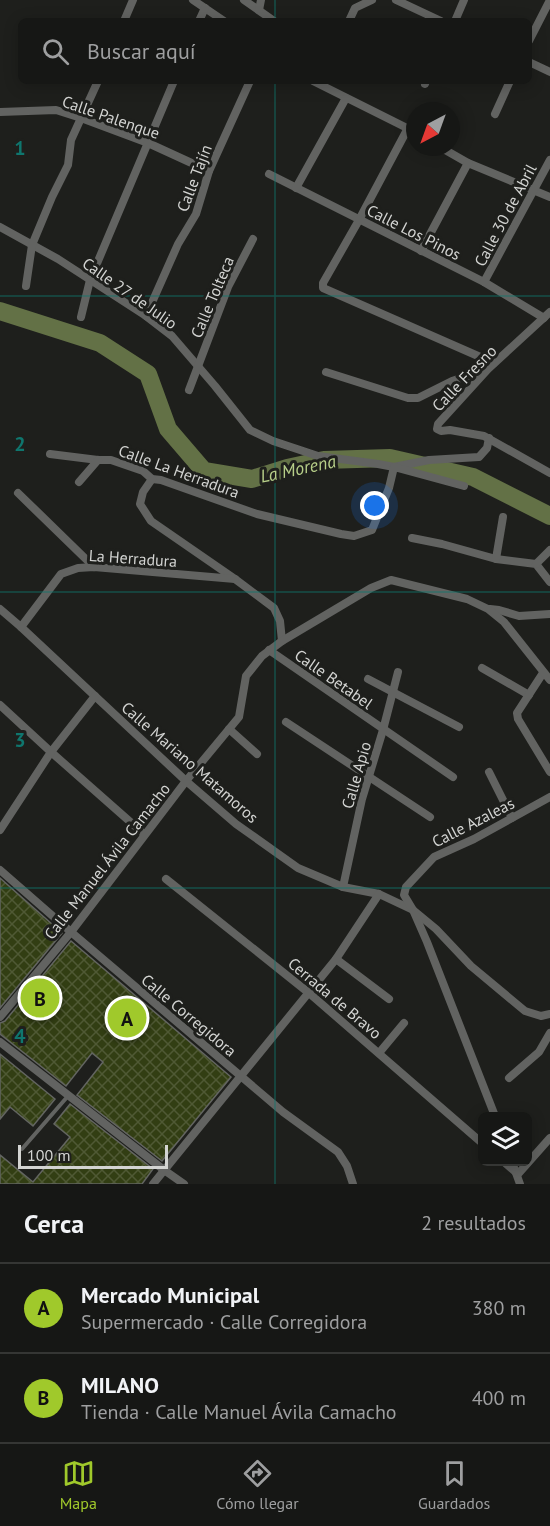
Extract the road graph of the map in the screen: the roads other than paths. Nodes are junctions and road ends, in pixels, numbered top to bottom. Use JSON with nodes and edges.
{"nodes":[{"id":1,"x":133,"y":0,"type":"edge"},
{"id":2,"x":193,"y":0,"type":"edge"},
{"id":3,"x":244,"y":0,"type":"edge"},
{"id":4,"x":261,"y":0,"type":"edge"},
{"id":5,"x":372,"y":0,"type":"edge"},
{"id":6,"x":396,"y":0,"type":"edge"},
{"id":7,"x":464,"y":0,"type":"edge"},
{"id":8,"x":550,"y":0,"type":"edge"},
{"id":9,"x":356,"y":4,"type":"edge"},
{"id":10,"x":205,"y":8,"type":"junction"},
{"id":11,"x":259,"y":10,"type":"junction"},
{"id":12,"x":125,"y":18,"type":"edge"},
{"id":13,"x":200,"y":18,"type":"edge"},
{"id":14,"x":220,"y":18,"type":"edge"},
{"id":15,"x":270,"y":18,"type":"edge"},
{"id":16,"x":350,"y":18,"type":"edge"},
{"id":17,"x":435,"y":18,"type":"edge"},
{"id":18,"x":456,"y":18,"type":"edge"},
{"id":19,"x":532,"y":35,"type":"edge"},
{"id":20,"x":532,"y":63,"type":"edge"},
{"id":21,"x":550,"y":72,"type":"edge"},
{"id":22,"x":97,"y":84,"type":"edge"},
{"id":23,"x":173,"y":84,"type":"edge"},
{"id":24,"x":247,"y":84,"type":"edge"},
{"id":25,"x":321,"y":84,"type":"edge"},
{"id":26,"x":509,"y":84,"type":"edge"},
{"id":27,"x":346,"y":98,"type":"junction"},
{"id":28,"x":0,"y":112,"type":"edge"},
{"id":29,"x":495,"y":114,"type":"dead end"},
{"id":30,"x":81,"y":118,"type":"junction"},
{"id":31,"x":406,"y":128,"type":"edge"},
{"id":32,"x":406,"y":139,"type":"edge"},
{"id":33,"x":148,"y":143,"type":"junction"},
{"id":34,"x":456,"y":156,"type":"edge"},
{"id":35,"x":550,"y":160,"type":"edge"},
{"id":36,"x":468,"y":163,"type":"junction"},
{"id":37,"x":209,"y":171,"type":"junction"},
{"id":38,"x":269,"y":174,"type":"dead end"},
{"id":39,"x":296,"y":188,"type":"junction"},
{"id":40,"x":534,"y":189,"type":"junction"},
{"id":41,"x":550,"y":197,"type":"edge"},
{"id":42,"x":360,"y":220,"type":"junction"},
{"id":43,"x":0,"y":227,"type":"edge"},
{"id":44,"x":254,"y":239,"type":"dead end"},
{"id":45,"x":32,"y":245,"type":"junction"},
{"id":46,"x":421,"y":251,"type":"junction"},
{"id":47,"x":90,"y":280,"type":"junction"},
{"id":48,"x":484,"y":282,"type":"junction"},
{"id":49,"x":26,"y":286,"type":"dead end"},
{"id":50,"x":547,"y":315,"type":"edge"},
{"id":51,"x":146,"y":316,"type":"junction"},
{"id":52,"x":81,"y":317,"type":"dead end"},
{"id":53,"x":491,"y":366,"type":"junction"},
{"id":54,"x":198,"y":367,"type":"junction"},
{"id":55,"x":326,"y":372,"type":"dead end"},
{"id":56,"x":189,"y":390,"type":"dead end"},
{"id":57,"x":489,"y":438,"type":"junction"},
{"id":58,"x":50,"y":454,"type":"dead end"},
{"id":59,"x":98,"y":460,"type":"junction"},
{"id":60,"x":394,"y":467,"type":"junction"},
{"id":61,"x":550,"y":473,"type":"edge"},
{"id":62,"x":152,"y":479,"type":"junction"},
{"id":63,"x":79,"y":482,"type":"dead end"},
{"id":64,"x":464,"y":486,"type":"dead end"},
{"id":65,"x":18,"y":493,"type":"dead end"},
{"id":66,"x":503,"y":517,"type":"dead end"},
{"id":67,"x":412,"y":538,"type":"dead end"},
{"id":68,"x":550,"y":550,"type":"edge"},
{"id":69,"x":496,"y":559,"type":"junction"},
{"id":70,"x":536,"y":564,"type":"junction"},
{"id":71,"x":94,"y":567,"type":"junction"},
{"id":72,"x":235,"y":579,"type":"junction"},
{"id":73,"x":550,"y":582,"type":"edge"},
{"id":74,"x":0,"y":609,"type":"edge"},
{"id":75,"x":488,"y":609,"type":"junction"},
{"id":76,"x":550,"y":614,"type":"edge"},
{"id":77,"x":21,"y":627,"type":"junction"},
{"id":78,"x":282,"y":641,"type":"junction"},
{"id":79,"x":269,"y":650,"type":"junction"},
{"id":80,"x":482,"y":668,"type":"dead end"},
{"id":81,"x":398,"y":672,"type":"dead end"},
{"id":82,"x":543,"y":673,"type":"junction"},
{"id":83,"x":368,"y":679,"type":"dead end"},
{"id":84,"x":550,"y":680,"type":"edge"},
{"id":85,"x":393,"y":693,"type":"junction"},
{"id":86,"x":529,"y":695,"type":"junction"},
{"id":87,"x":95,"y":696,"type":"junction"},
{"id":88,"x":0,"y":705,"type":"edge"},
{"id":89,"x":286,"y":722,"type":"dead end"},
{"id":90,"x":459,"y":727,"type":"dead end"},
{"id":91,"x":229,"y":729,"type":"junction"},
{"id":92,"x":383,"y":730,"type":"junction"},
{"id":93,"x":51,"y":752,"type":"junction"},
{"id":94,"x":257,"y":754,"type":"dead end"},
{"id":95,"x":489,"y":772,"type":"dead end"},
{"id":96,"x":550,"y":772,"type":"edge"},
{"id":97,"x":368,"y":777,"type":"junction"},
{"id":98,"x":453,"y":777,"type":"dead end"},
{"id":99,"x":186,"y":781,"type":"junction"},
{"id":100,"x":550,"y":797,"type":"edge"},
{"id":101,"x":430,"y":817,"type":"dead end"},
{"id":102,"x":512,"y":818,"type":"junction"},
{"id":103,"x":0,"y":830,"type":"edge"},
{"id":104,"x":144,"y":834,"type":"junction"},
{"id":105,"x":0,"y":870,"type":"edge"},
{"id":106,"x":166,"y":879,"type":"dead end"},
{"id":107,"x":343,"y":886,"type":"junction"},
{"id":108,"x":379,"y":894,"type":"junction"},
{"id":109,"x":413,"y":910,"type":"junction"},
{"id":110,"x":71,"y":932,"type":"junction"},
{"id":111,"x":336,"y":959,"type":"junction"},
{"id":112,"x":309,"y":993,"type":"junction"},
{"id":113,"x":389,"y":999,"type":"dead end"},
{"id":114,"x":550,"y":1014,"type":"edge"},
{"id":115,"x":0,"y":1017,"type":"edge"},
{"id":116,"x":404,"y":1023,"type":"dead end"},
{"id":117,"x":550,"y":1033,"type":"edge"},
{"id":118,"x":0,"y":1042,"type":"edge"},
{"id":119,"x":379,"y":1053,"type":"junction"},
{"id":120,"x":241,"y":1076,"type":"junction"},
{"id":121,"x":509,"y":1077,"type":"dead end"},
{"id":122,"x":68,"y":1095,"type":"junction"},
{"id":123,"x":493,"y":1112,"type":"edge"},
{"id":124,"x":550,"y":1138,"type":"edge"},
{"id":125,"x":478,"y":1139,"type":"edge"},
{"id":126,"x":22,"y":1149,"type":"dead end"},
{"id":127,"x":509,"y":1166,"type":"edge"},
{"id":128,"x":514,"y":1166,"type":"edge"},
{"id":129,"x":164,"y":1170,"type":"junction"},
{"id":130,"x":518,"y":1174,"type":"junction"},
{"id":131,"x":153,"y":1184,"type":"edge"},
{"id":132,"x":184,"y":1184,"type":"edge"},
{"id":133,"x":353,"y":1184,"type":"edge"},
{"id":134,"x":520,"y":1184,"type":"edge"}],
"edges":[{"from":1,"to":12,"type":"street"},
{"from":2,"to":10,"type":"street"},
{"from":3,"to":11,"type":"street"},
{"from":4,"to":11,"type":"street"},
{"from":5,"to":9,"type":"street"},
{"from":6,"to":17,"type":"street"},
{"from":7,"to":18,"type":"street"},
{"from":8,"to":19,"type":"street"},
{"from":9,"to":16,"type":"street"},
{"from":10,"to":13,"type":"street"},
{"from":10,"to":14,"type":"street"},
{"from":11,"to":15,"type":"street"},
{"from":20,"to":21,"type":"street"},
{"from":22,"to":30,"type":"street"},
{"from":23,"to":33,"type":"street"},
{"from":24,"to":37,"type":"street","name":"Calle Tajín"},
{"from":25,"to":27,"type":"street"},
{"from":26,"to":29,"type":"street"},
{"from":27,"to":31,"type":"street"},
{"from":27,"to":39,"type":"street"},
{"from":28,"to":30,"type":"street","name":"Calle Palenque"},
{"from":30,"to":33,"type":"street","name":"Calle Palenque"},
{"from":30,"to":45,"type":"street"},
{"from":32,"to":42,"type":"street"},
{"from":33,"to":37,"type":"street","name":"Calle Palenque"},
{"from":33,"to":47,"type":"street"},
{"from":34,"to":36,"type":"street"},
{"from":35,"to":40,"type":"street","name":"Calle 30 de Abril"},
{"from":36,"to":40,"type":"street"},
{"from":36,"to":46,"type":"street"},
{"from":37,"to":51,"type":"street","name":"Calle Tajín"},
{"from":38,"to":39,"type":"street","name":"Calle Los Pinos"},
{"from":39,"to":42,"type":"street","name":"Calle Los Pinos"},
{"from":40,"to":41,"type":"street"},
{"from":40,"to":48,"type":"street","name":"Calle 30 de Abril"},
{"from":42,"to":46,"type":"street","name":"Calle Los Pinos"},
{"from":42,"to":53,"type":"street"},
{"from":43,"to":45,"type":"street","name":"Calle 27 de Julio"},
{"from":44,"to":54,"type":"street","name":"Calle Tolteca"},
{"from":45,"to":47,"type":"street","name":"Calle 27 de Julio"},
{"from":45,"to":49,"type":"street"},
{"from":46,"to":48,"type":"street","name":"Calle Los Pinos"},
{"from":47,"to":51,"type":"street","name":"Calle 27 de Julio"},
{"from":47,"to":52,"type":"street"},
{"from":48,"to":50,"type":"street","name":"Calle Los Pinos"},
{"from":50,"to":53,"type":"street","name":"Calle Fresno"},
{"from":51,"to":54,"type":"street","name":"Calle 27 de Julio"},
{"from":53,"to":55,"type":"street"},
{"from":53,"to":57,"type":"street","name":"Calle Fresno"},
{"from":54,"to":56,"type":"street","name":"Calle Tolteca"},
{"from":54,"to":60,"type":"street","name":"Calle 27 de Julio"},
{"from":57,"to":60,"type":"street"},
{"from":57,"to":61,"type":"street","name":"Calle Fresno"},
{"from":58,"to":59,"type":"street","name":"Calle La Herradura"},
{"from":59,"to":62,"type":"street","name":"Calle La Herradura"},
{"from":59,"to":63,"type":"street"},
{"from":60,"to":62,"type":"street","name":"Calle La Herradura"},
{"from":60,"to":64,"type":"street"},
{"from":62,"to":72,"type":"street","name":"La Herradura"},
{"from":65,"to":71,"type":"street"},
{"from":66,"to":69,"type":"street"},
{"from":67,"to":69,"type":"street"},
{"from":68,"to":70,"type":"street"},
{"from":69,"to":70,"type":"street"},
{"from":70,"to":73,"type":"street"},
{"from":71,"to":72,"type":"street","name":"La Herradura"},
{"from":71,"to":77,"type":"street","name":"La Herradura"},
{"from":72,"to":78,"type":"street","name":"La Herradura"},
{"from":74,"to":77,"type":"street","name":"Calle Mariano Matamoros"},
{"from":75,"to":76,"type":"street"},
{"from":75,"to":78,"type":"street","name":"Calle Manuel Ávila Camacho"},
{"from":75,"to":82,"type":"street"},
{"from":77,"to":87,"type":"street","name":"Calle Mariano Matamoros"},
{"from":78,"to":79,"type":"street","name":"Calle Manuel Ávila Camacho"},
{"from":79,"to":91,"type":"street","name":"Calle Manuel Ávila Camacho"},
{"from":79,"to":92,"type":"street","name":"Calle Betabel"},
{"from":80,"to":86,"type":"street"},
{"from":81,"to":85,"type":"street","name":"Calle Apio"},
{"from":82,"to":84,"type":"street"},
{"from":82,"to":86,"type":"street"},
{"from":83,"to":85,"type":"street"},
{"from":85,"to":90,"type":"street"},
{"from":85,"to":92,"type":"street","name":"Calle Apio"},
{"from":86,"to":96,"type":"street"},
{"from":87,"to":93,"type":"street"},
{"from":87,"to":99,"type":"street","name":"Calle Mariano Matamoros"},
{"from":88,"to":93,"type":"street"},
{"from":89,"to":97,"type":"street"},
{"from":91,"to":94,"type":"street"},
{"from":91,"to":99,"type":"street","name":"Calle Manuel Ávila Camacho"},
{"from":92,"to":97,"type":"street","name":"Calle Apio"},
{"from":92,"to":98,"type":"street","name":"Calle Betabel"},
{"from":93,"to":103,"type":"street"},
{"from":93,"to":104,"type":"street"},
{"from":95,"to":102,"type":"street"},
{"from":97,"to":101,"type":"street"},
{"from":97,"to":107,"type":"street","name":"Calle Apio"},
{"from":99,"to":104,"type":"street","name":"Calle Manuel Ávila Camacho"},
{"from":99,"to":107,"type":"street","name":"Calle Mariano Matamoros"},
{"from":100,"to":102,"type":"street","name":"Calle Azaleas"},
{"from":102,"to":109,"type":"street","name":"Calle Azaleas"},
{"from":104,"to":110,"type":"street","name":"Calle Manuel Ávila Camacho"},
{"from":105,"to":110,"type":"street","name":"Calle Corregidora"},
{"from":106,"to":112,"type":"street","name":"Cerrada de Bravo"},
{"from":107,"to":108,"type":"street","name":"Calle Mariano Matamoros"},
{"from":108,"to":109,"type":"street","name":"Calle Mariano Matamoros"},
{"from":108,"to":111,"type":"street"},
{"from":109,"to":114,"type":"street","name":"Calle Mariano Matamoros"},
{"from":109,"to":123,"type":"street"},
{"from":110,"to":115,"type":"street","name":"Calle Manuel Ávila Camacho"},
{"from":110,"to":120,"type":"street","name":"Calle Corregidora"},
{"from":111,"to":112,"type":"street"},
{"from":111,"to":113,"type":"street"},
{"from":112,"to":119,"type":"street","name":"Cerrada de Bravo"},
{"from":112,"to":120,"type":"street"},
{"from":116,"to":119,"type":"street"},
{"from":117,"to":121,"type":"street"},
{"from":118,"to":122,"type":"street"},
{"from":119,"to":125,"type":"street","name":"Cerrada de Bravo"},
{"from":120,"to":129,"type":"street"},
{"from":120,"to":133,"type":"street","name":"Calle Corregidora"},
{"from":122,"to":126,"type":"lane"},
{"from":122,"to":129,"type":"street"},
{"from":124,"to":130,"type":"street"},
{"from":127,"to":130,"type":"street"},
{"from":128,"to":130,"type":"street"},
{"from":129,"to":131,"type":"street"},
{"from":129,"to":132,"type":"street"},
{"from":130,"to":134,"type":"street"}]}
